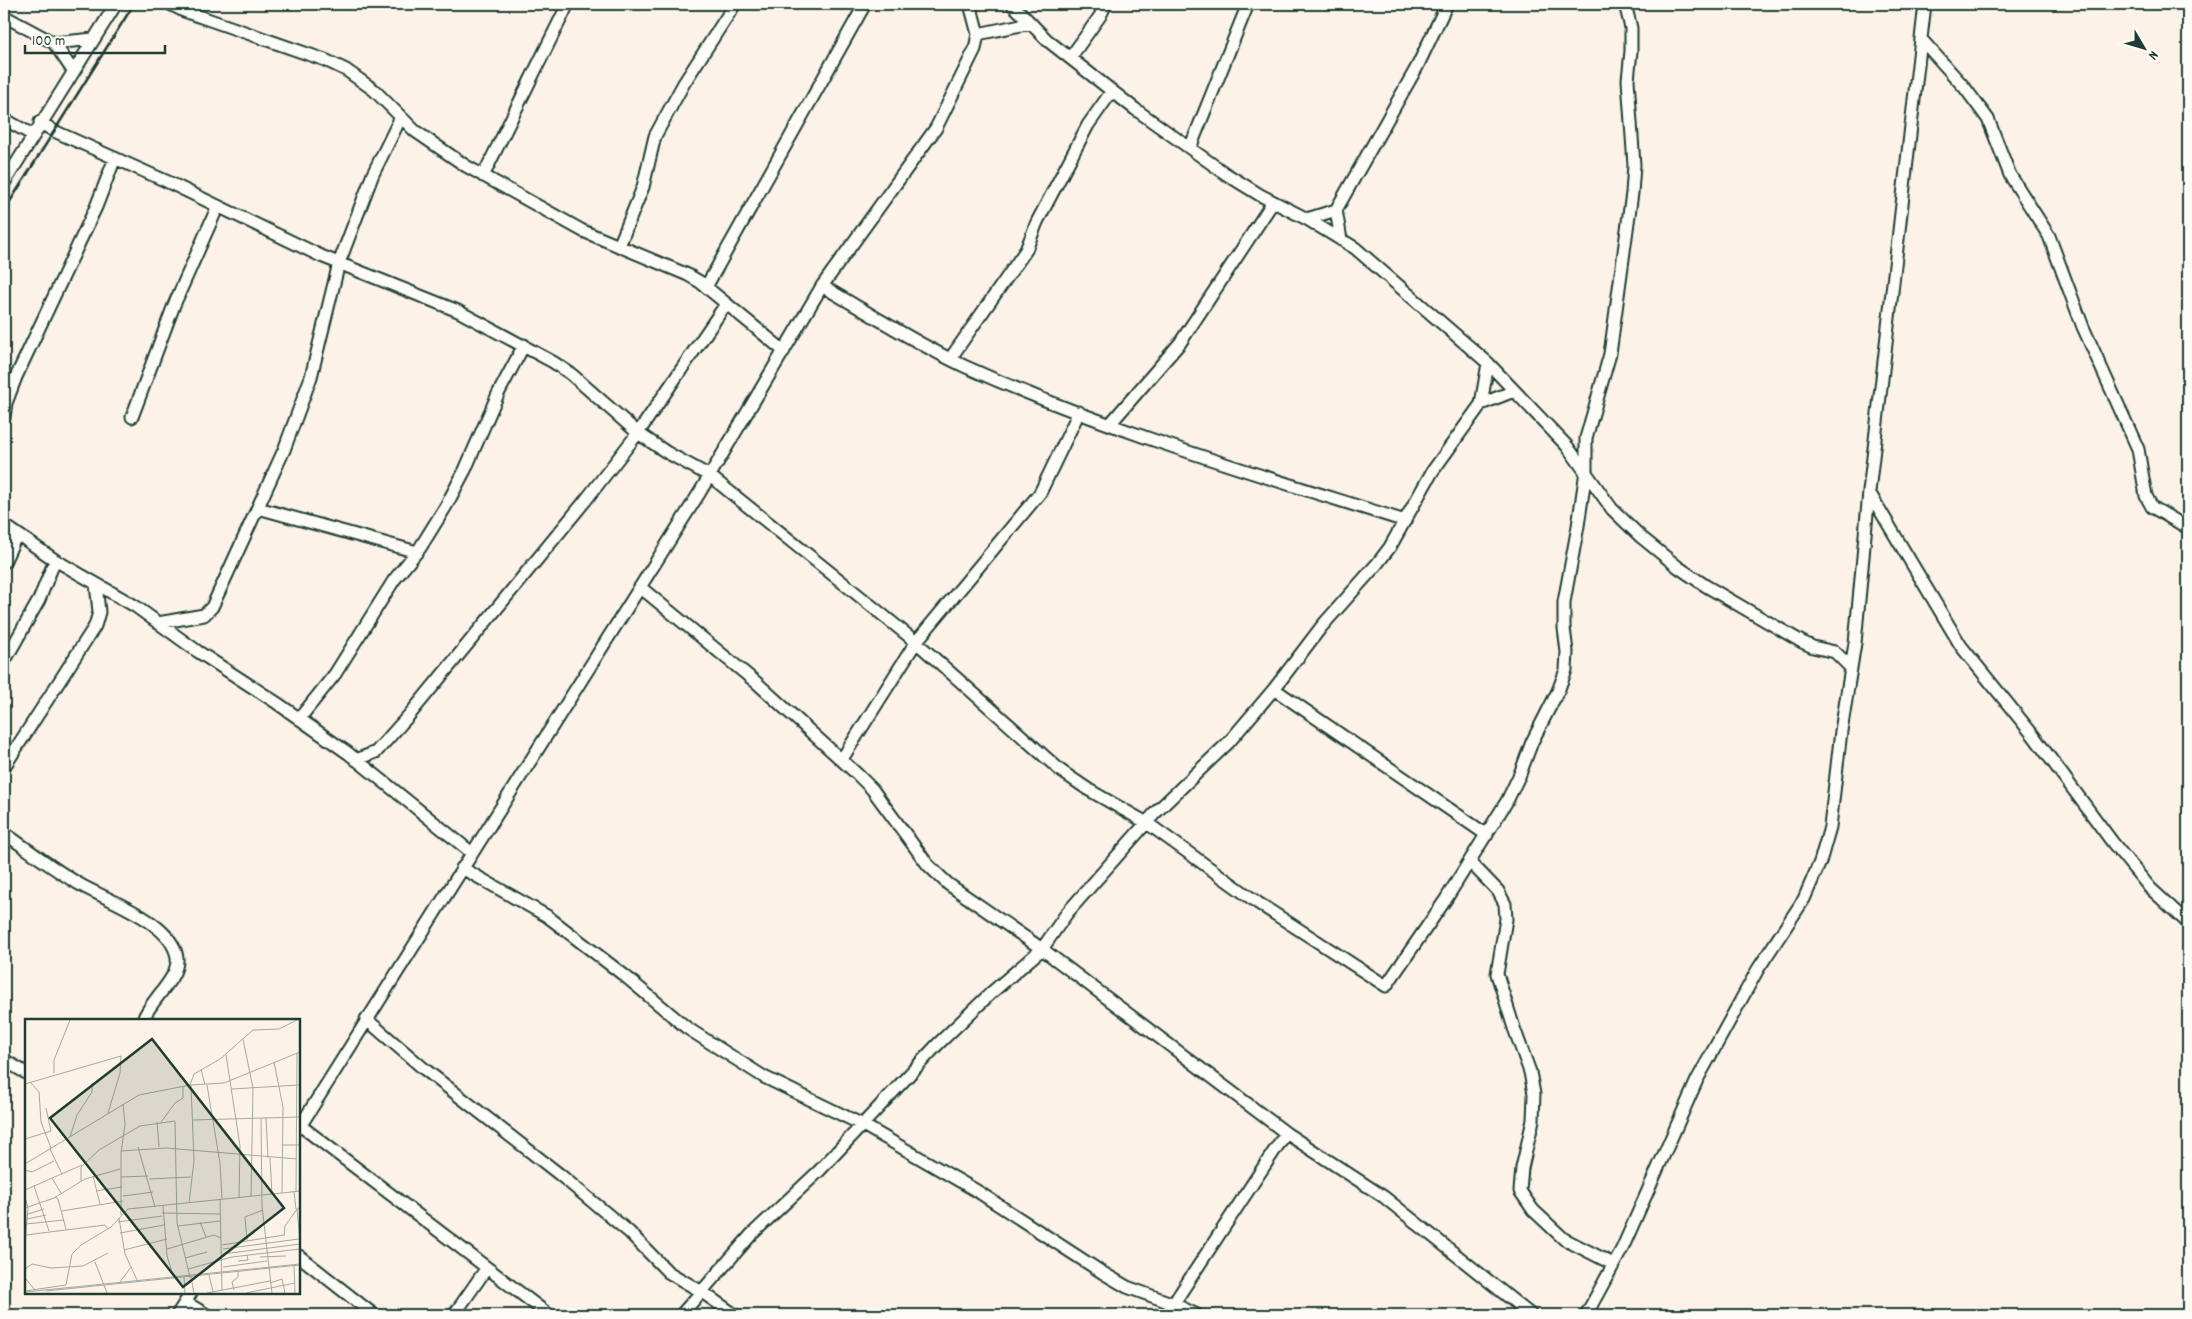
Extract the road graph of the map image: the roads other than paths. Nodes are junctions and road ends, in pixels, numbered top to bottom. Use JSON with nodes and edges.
{"nodes":[{"id":1,"x":116,"y":4,"type":"edge"},
{"id":2,"x":170,"y":4,"type":"edge"},
{"id":3,"x":568,"y":4,"type":"edge"},
{"id":4,"x":735,"y":4,"type":"edge"},
{"id":5,"x":865,"y":4,"type":"edge"},
{"id":6,"x":970,"y":4,"type":"edge"},
{"id":7,"x":1012,"y":4,"type":"edge"},
{"id":8,"x":1106,"y":4,"type":"edge"},
{"id":9,"x":1248,"y":4,"type":"edge"},
{"id":10,"x":1447,"y":4,"type":"edge"},
{"id":11,"x":1625,"y":4,"type":"edge"},
{"id":12,"x":1925,"y":4,"type":"edge"},
{"id":13,"x":4,"y":16,"type":"edge"},
{"id":14,"x":1031,"y":24,"type":"junction"},
{"id":15,"x":978,"y":34,"type":"junction"},
{"id":16,"x":93,"y":39,"type":"junction"},
{"id":17,"x":1921,"y":39,"type":"junction"},
{"id":18,"x":54,"y":44,"type":"junction"},
{"id":19,"x":1070,"y":58,"type":"junction"},
{"id":20,"x":73,"y":71,"type":"junction"},
{"id":21,"x":1112,"y":91,"type":"junction"},
{"id":22,"x":401,"y":116,"type":"junction"},
{"id":23,"x":4,"y":119,"type":"edge"},
{"id":24,"x":40,"y":122,"type":"junction"},
{"id":25,"x":32,"y":135,"type":"junction"},
{"id":26,"x":1190,"y":148,"type":"junction"},
{"id":27,"x":116,"y":158,"type":"junction"},
{"id":28,"x":483,"y":176,"type":"junction"},
{"id":29,"x":4,"y":183,"type":"edge"},
{"id":30,"x":1273,"y":202,"type":"junction"},
{"id":31,"x":218,"y":206,"type":"junction"},
{"id":32,"x":1336,"y":210,"type":"junction"},
{"id":33,"x":1307,"y":219,"type":"junction"},
{"id":34,"x":1342,"y":240,"type":"junction"},
{"id":35,"x":619,"y":246,"type":"junction"},
{"id":36,"x":339,"y":263,"type":"junction"},
{"id":37,"x":822,"y":286,"type":"junction"},
{"id":38,"x":706,"y":287,"type":"junction"},
{"id":39,"x":726,"y":304,"type":"junction"},
{"id":40,"x":524,"y":345,"type":"junction"},
{"id":41,"x":784,"y":351,"type":"junction"},
{"id":42,"x":950,"y":359,"type":"junction"},
{"id":43,"x":1488,"y":363,"type":"junction"},
{"id":44,"x":1514,"y":391,"type":"junction"},
{"id":45,"x":1481,"y":404,"type":"junction"},
{"id":46,"x":1078,"y":412,"type":"junction"},
{"id":47,"x":132,"y":417,"type":"dead end"},
{"id":48,"x":4,"y":418,"type":"edge"},
{"id":49,"x":1110,"y":424,"type":"junction"},
{"id":50,"x":638,"y":433,"type":"junction"},
{"id":51,"x":1586,"y":470,"type":"junction"},
{"id":52,"x":710,"y":476,"type":"junction"},
{"id":53,"x":1869,"y":492,"type":"junction"},
{"id":54,"x":258,"y":508,"type":"junction"},
{"id":55,"x":1405,"y":521,"type":"junction"},
{"id":56,"x":4,"y":525,"type":"edge"},
{"id":57,"x":2188,"y":528,"type":"edge"},
{"id":58,"x":17,"y":534,"type":"junction"},
{"id":59,"x":417,"y":552,"type":"junction"},
{"id":60,"x":55,"y":560,"type":"junction"},
{"id":61,"x":4,"y":562,"type":"edge"},
{"id":62,"x":96,"y":584,"type":"junction"},
{"id":63,"x":640,"y":587,"type":"junction"},
{"id":64,"x":158,"y":623,"type":"junction"},
{"id":65,"x":916,"y":642,"type":"junction"},
{"id":66,"x":1855,"y":643,"type":"junction"},
{"id":67,"x":1835,"y":652,"type":"junction"},
{"id":68,"x":4,"y":662,"type":"edge"},
{"id":69,"x":1851,"y":668,"type":"junction"},
{"id":70,"x":1274,"y":689,"type":"junction"},
{"id":71,"x":300,"y":719,"type":"junction"},
{"id":72,"x":376,"y":752,"type":"junction"},
{"id":73,"x":842,"y":759,"type":"junction"},
{"id":74,"x":356,"y":760,"type":"junction"},
{"id":75,"x":4,"y":767,"type":"edge"},
{"id":76,"x":374,"y":776,"type":"junction"},
{"id":77,"x":1147,"y":824,"type":"junction"},
{"id":78,"x":4,"y":833,"type":"edge"},
{"id":79,"x":1487,"y":835,"type":"junction"},
{"id":80,"x":472,"y":853,"type":"junction"},
{"id":81,"x":1470,"y":862,"type":"junction"},
{"id":82,"x":462,"y":868,"type":"junction"},
{"id":83,"x":2188,"y":923,"type":"edge"},
{"id":84,"x":1042,"y":950,"type":"junction"},
{"id":85,"x":144,"y":1019,"type":"edge"},
{"id":86,"x":366,"y":1019,"type":"junction"},
{"id":87,"x":4,"y":1060,"type":"edge"},
{"id":88,"x":25,"y":1072,"type":"edge"},
{"id":89,"x":863,"y":1125,"type":"junction"},
{"id":90,"x":300,"y":1127,"type":"edge"},
{"id":91,"x":1286,"y":1133,"type":"junction"},
{"id":92,"x":300,"y":1257,"type":"edge"},
{"id":93,"x":1613,"y":1264,"type":"junction"},
{"id":94,"x":486,"y":1269,"type":"junction"},
{"id":95,"x":702,"y":1292,"type":"junction"},
{"id":96,"x":188,"y":1298,"type":"edge"},
{"id":97,"x":1174,"y":1304,"type":"junction"},
{"id":98,"x":177,"y":1315,"type":"edge"},
{"id":99,"x":207,"y":1315,"type":"edge"},
{"id":100,"x":374,"y":1315,"type":"edge"},
{"id":101,"x":454,"y":1315,"type":"edge"},
{"id":102,"x":549,"y":1315,"type":"edge"},
{"id":103,"x":682,"y":1315,"type":"edge"},
{"id":104,"x":735,"y":1315,"type":"edge"},
{"id":105,"x":1166,"y":1315,"type":"edge"},
{"id":106,"x":1197,"y":1315,"type":"edge"},
{"id":107,"x":1531,"y":1315,"type":"edge"},
{"id":108,"x":1586,"y":1315,"type":"edge"}],
"edges":[{"from":1,"to":16,"type":"street"},
{"from":2,"to":22,"type":"street"},
{"from":3,"to":28,"type":"street"},
{"from":4,"to":35,"type":"street"},
{"from":5,"to":38,"type":"street"},
{"from":6,"to":15,"type":"street"},
{"from":7,"to":14,"type":"street"},
{"from":8,"to":19,"type":"street"},
{"from":9,"to":26,"type":"street"},
{"from":10,"to":32,"type":"street"},
{"from":11,"to":51,"type":"street"},
{"from":12,"to":17,"type":"street"},
{"from":13,"to":18,"type":"street"},
{"from":14,"to":15,"type":"street"},
{"from":14,"to":19,"type":"street"},
{"from":15,"to":37,"type":"street"},
{"from":16,"to":18,"type":"street"},
{"from":16,"to":20,"type":"street"},
{"from":17,"to":53,"type":"street"},
{"from":17,"to":57,"type":"street"},
{"from":18,"to":20,"type":"street"},
{"from":19,"to":21,"type":"street"},
{"from":20,"to":24,"type":"street"},
{"from":21,"to":26,"type":"street"},
{"from":21,"to":42,"type":"street"},
{"from":22,"to":28,"type":"street"},
{"from":22,"to":36,"type":"street"},
{"from":23,"to":25,"type":"street"},
{"from":24,"to":25,"type":"street"},
{"from":24,"to":27,"type":"street"},
{"from":25,"to":29,"type":"street"},
{"from":26,"to":30,"type":"street"},
{"from":27,"to":31,"type":"street"},
{"from":27,"to":48,"type":"street"},
{"from":28,"to":35,"type":"street"},
{"from":30,"to":33,"type":"street"},
{"from":30,"to":49,"type":"street"},
{"from":31,"to":36,"type":"street"},
{"from":31,"to":47,"type":"street"},
{"from":32,"to":33,"type":"street"},
{"from":32,"to":34,"type":"street"},
{"from":33,"to":34,"type":"street"},
{"from":34,"to":43,"type":"street"},
{"from":35,"to":38,"type":"street"},
{"from":36,"to":40,"type":"street"},
{"from":36,"to":54,"type":"street"},
{"from":37,"to":41,"type":"street"},
{"from":37,"to":42,"type":"street"},
{"from":38,"to":39,"type":"street"},
{"from":39,"to":41,"type":"street"},
{"from":39,"to":50,"type":"street"},
{"from":40,"to":50,"type":"street"},
{"from":40,"to":59,"type":"street"},
{"from":41,"to":52,"type":"street"},
{"from":42,"to":46,"type":"street"},
{"from":43,"to":44,"type":"street"},
{"from":43,"to":45,"type":"street"},
{"from":44,"to":45,"type":"street"},
{"from":44,"to":51,"type":"street"},
{"from":45,"to":55,"type":"street"},
{"from":46,"to":49,"type":"street"},
{"from":46,"to":65,"type":"street"},
{"from":49,"to":55,"type":"street"},
{"from":50,"to":52,"type":"street"},
{"from":50,"to":72,"type":"street"},
{"from":51,"to":67,"type":"street"},
{"from":51,"to":79,"type":"street"},
{"from":52,"to":63,"type":"street"},
{"from":52,"to":65,"type":"street"},
{"from":53,"to":66,"type":"street"},
{"from":53,"to":83,"type":"street"},
{"from":54,"to":59,"type":"street"},
{"from":54,"to":64,"type":"street"},
{"from":55,"to":70,"type":"street"},
{"from":56,"to":58,"type":"street"},
{"from":58,"to":60,"type":"street"},
{"from":58,"to":61,"type":"street"},
{"from":59,"to":71,"type":"street"},
{"from":60,"to":62,"type":"street"},
{"from":60,"to":68,"type":"street"},
{"from":62,"to":64,"type":"street"},
{"from":62,"to":75,"type":"street"},
{"from":63,"to":73,"type":"street"},
{"from":63,"to":80,"type":"street"},
{"from":64,"to":71,"type":"street"},
{"from":65,"to":73,"type":"street"},
{"from":65,"to":77,"type":"street"},
{"from":66,"to":67,"type":"street"},
{"from":66,"to":69,"type":"street"},
{"from":67,"to":69,"type":"street"},
{"from":69,"to":93,"type":"street"},
{"from":70,"to":77,"type":"street"},
{"from":70,"to":79,"type":"street"},
{"from":71,"to":74,"type":"street"},
{"from":72,"to":74,"type":"street"},
{"from":72,"to":76,"type":"street"},
{"from":73,"to":84,"type":"street"},
{"from":74,"to":76,"type":"street"},
{"from":76,"to":80,"type":"street"},
{"from":77,"to":81,"type":"street"},
{"from":77,"to":84,"type":"street"},
{"from":78,"to":85,"type":"street"},
{"from":79,"to":81,"type":"street"},
{"from":80,"to":82,"type":"street"},
{"from":81,"to":93,"type":"street"},
{"from":82,"to":86,"type":"street"},
{"from":82,"to":89,"type":"street"},
{"from":84,"to":89,"type":"street"},
{"from":84,"to":91,"type":"street"},
{"from":86,"to":90,"type":"street"},
{"from":86,"to":95,"type":"street"},
{"from":87,"to":88,"type":"street"},
{"from":89,"to":95,"type":"street"},
{"from":89,"to":97,"type":"street"},
{"from":90,"to":94,"type":"street"},
{"from":91,"to":97,"type":"street"},
{"from":91,"to":107,"type":"street"},
{"from":92,"to":100,"type":"street"},
{"from":93,"to":108,"type":"street"},
{"from":94,"to":101,"type":"street"},
{"from":94,"to":102,"type":"street"},
{"from":95,"to":103,"type":"street"},
{"from":95,"to":104,"type":"street"},
{"from":96,"to":98,"type":"street"},
{"from":96,"to":99,"type":"street"},
{"from":97,"to":105,"type":"street"},
{"from":97,"to":106,"type":"street"}]}
